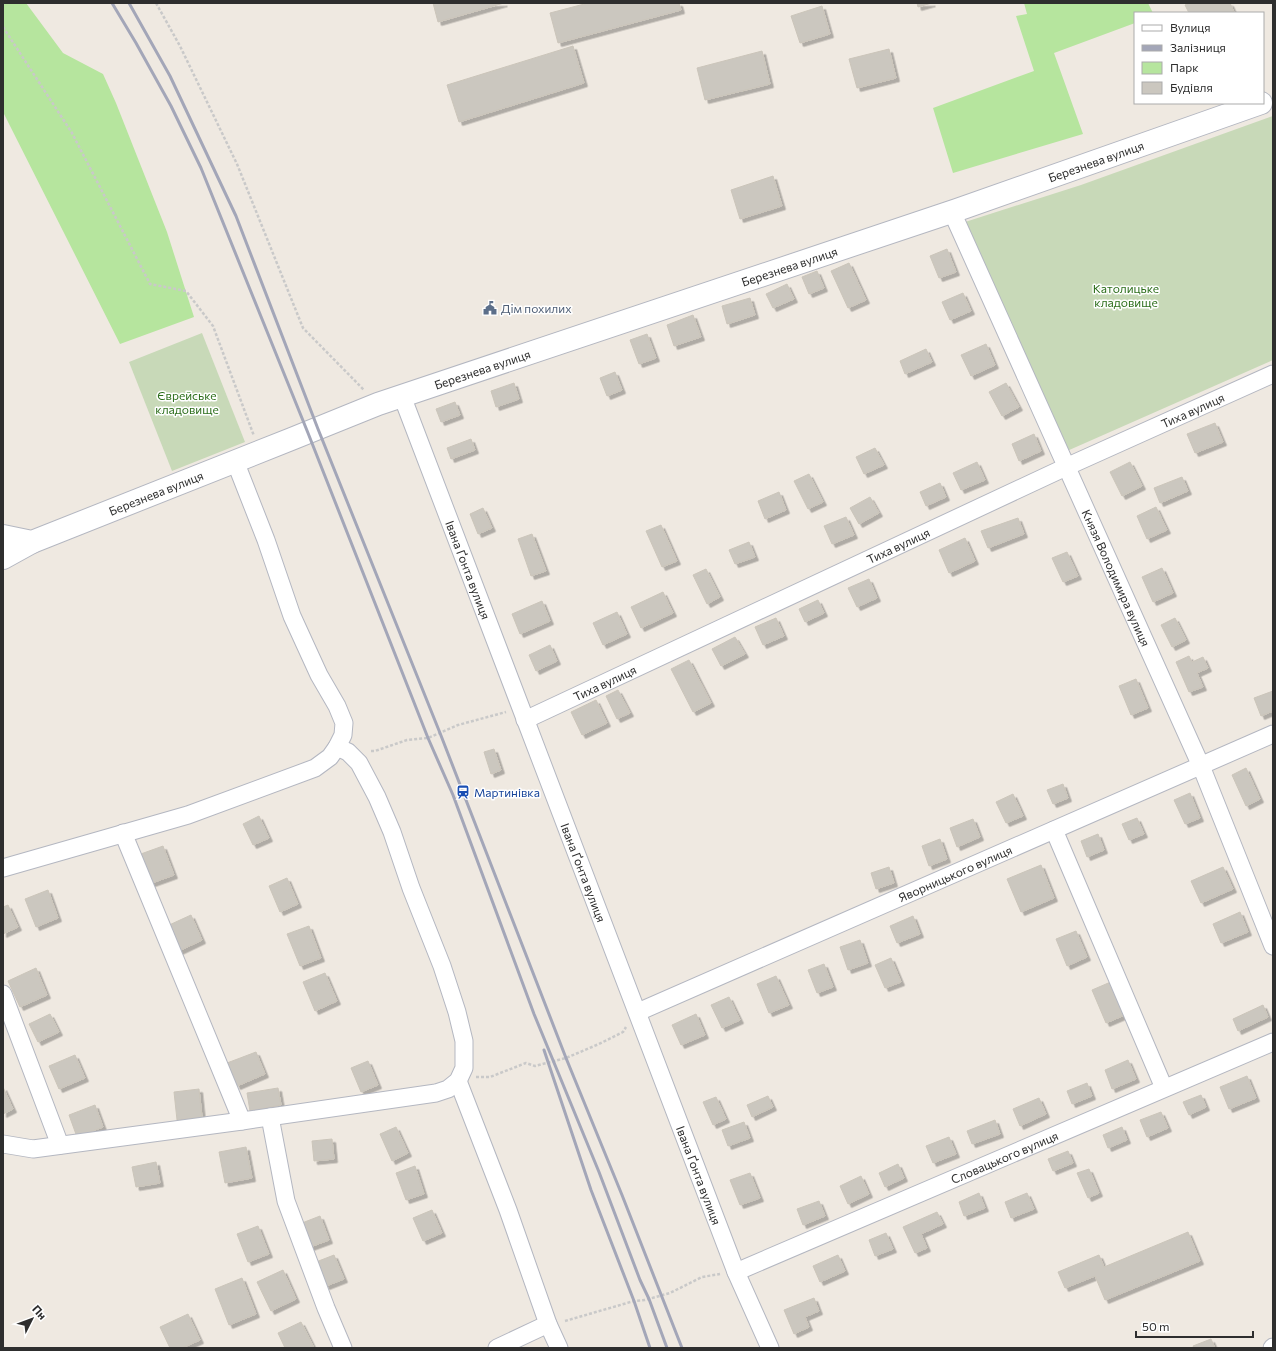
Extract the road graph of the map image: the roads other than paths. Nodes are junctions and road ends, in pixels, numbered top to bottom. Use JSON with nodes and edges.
{"nodes":[{"id":1,"x":1259,"y":104,"type":"edge"},
{"id":2,"x":952,"y":212,"type":"junction"},
{"id":3,"x":1273,"y":374,"type":"edge"},
{"id":4,"x":402,"y":396,"type":"junction"},
{"id":5,"x":235,"y":461,"type":"junction"},
{"id":6,"x":1066,"y":467,"type":"junction"},
{"id":7,"x":3,"y":536,"type":"edge"},
{"id":8,"x":32,"y":542,"type":"junction"},
{"id":9,"x":3,"y":558,"type":"edge"},
{"id":10,"x":523,"y":712,"type":"junction"},
{"id":11,"x":1273,"y":734,"type":"edge"},
{"id":12,"x":343,"y":750,"type":"junction"},
{"id":13,"x":1201,"y":766,"type":"junction"},
{"id":14,"x":1054,"y":830,"type":"junction"},
{"id":15,"x":123,"y":833,"type":"junction"},
{"id":16,"x":3,"y":868,"type":"edge"},
{"id":17,"x":1273,"y":946,"type":"edge"},
{"id":18,"x":3,"y":994,"type":"edge"},
{"id":19,"x":638,"y":1012,"type":"junction"},
{"id":20,"x":1273,"y":1042,"type":"edge"},
{"id":21,"x":458,"y":1081,"type":"junction"},
{"id":22,"x":1164,"y":1088,"type":"junction"},
{"id":23,"x":270,"y":1117,"type":"junction"},
{"id":24,"x":242,"y":1122,"type":"junction"},
{"id":25,"x":3,"y":1144,"type":"edge"},
{"id":26,"x":60,"y":1145,"type":"junction"},
{"id":27,"x":736,"y":1272,"type":"junction"},
{"id":28,"x":548,"y":1324,"type":"junction"},
{"id":29,"x":343,"y":1348,"type":"edge"},
{"id":30,"x":497,"y":1348,"type":"edge"},
{"id":31,"x":559,"y":1348,"type":"edge"},
{"id":32,"x":770,"y":1348,"type":"edge"}],
"edges":[{"from":1,"to":2,"type":"main road","name":"Березнева вулиця"},
{"from":2,"to":4,"type":"main road","name":"Березнева вулиця"},
{"from":2,"to":6,"type":"street","name":"Князя Володимира вулиця"},
{"from":3,"to":6,"type":"street","name":"Тиха вулиця"},
{"from":4,"to":5,"type":"main road","name":"Березнева вулиця"},
{"from":4,"to":10,"type":"street","name":"Івана Ґонта вулиця"},
{"from":5,"to":8,"type":"main road","name":"Березнева вулиця"},
{"from":5,"to":12,"type":"street"},
{"from":6,"to":10,"type":"street","name":"Тиха вулиця"},
{"from":6,"to":13,"type":"street","name":"Князя Володимира вулиця"},
{"from":7,"to":8,"type":"main road"},
{"from":8,"to":9,"type":"main road","name":"Березнева вулиця"},
{"from":10,"to":19,"type":"street","name":"Івана Ґонта вулиця"},
{"from":11,"to":13,"type":"street","name":"Яворницького вулиця"},
{"from":12,"to":15,"type":"street"},
{"from":12,"to":21,"type":"street"},
{"from":13,"to":14,"type":"street","name":"Яворницького вулиця"},
{"from":13,"to":17,"type":"street","name":"Князя Володимира вулиця"},
{"from":14,"to":19,"type":"street","name":"Яворницького вулиця"},
{"from":14,"to":22,"type":"street"},
{"from":15,"to":16,"type":"street"},
{"from":15,"to":24,"type":"street"},
{"from":18,"to":26,"type":"street"},
{"from":19,"to":27,"type":"street","name":"Івана Ґонта вулиця"},
{"from":20,"to":22,"type":"street","name":"Словацького вулиця"},
{"from":21,"to":23,"type":"street"},
{"from":21,"to":28,"type":"street"},
{"from":22,"to":27,"type":"street","name":"Словацького вулиця"},
{"from":23,"to":24,"type":"street"},
{"from":23,"to":29,"type":"street"},
{"from":24,"to":26,"type":"street"},
{"from":25,"to":26,"type":"street"},
{"from":27,"to":32,"type":"street","name":"Івана Ґонта вулиця"},
{"from":28,"to":30,"type":"street"},
{"from":28,"to":31,"type":"street"}]}
